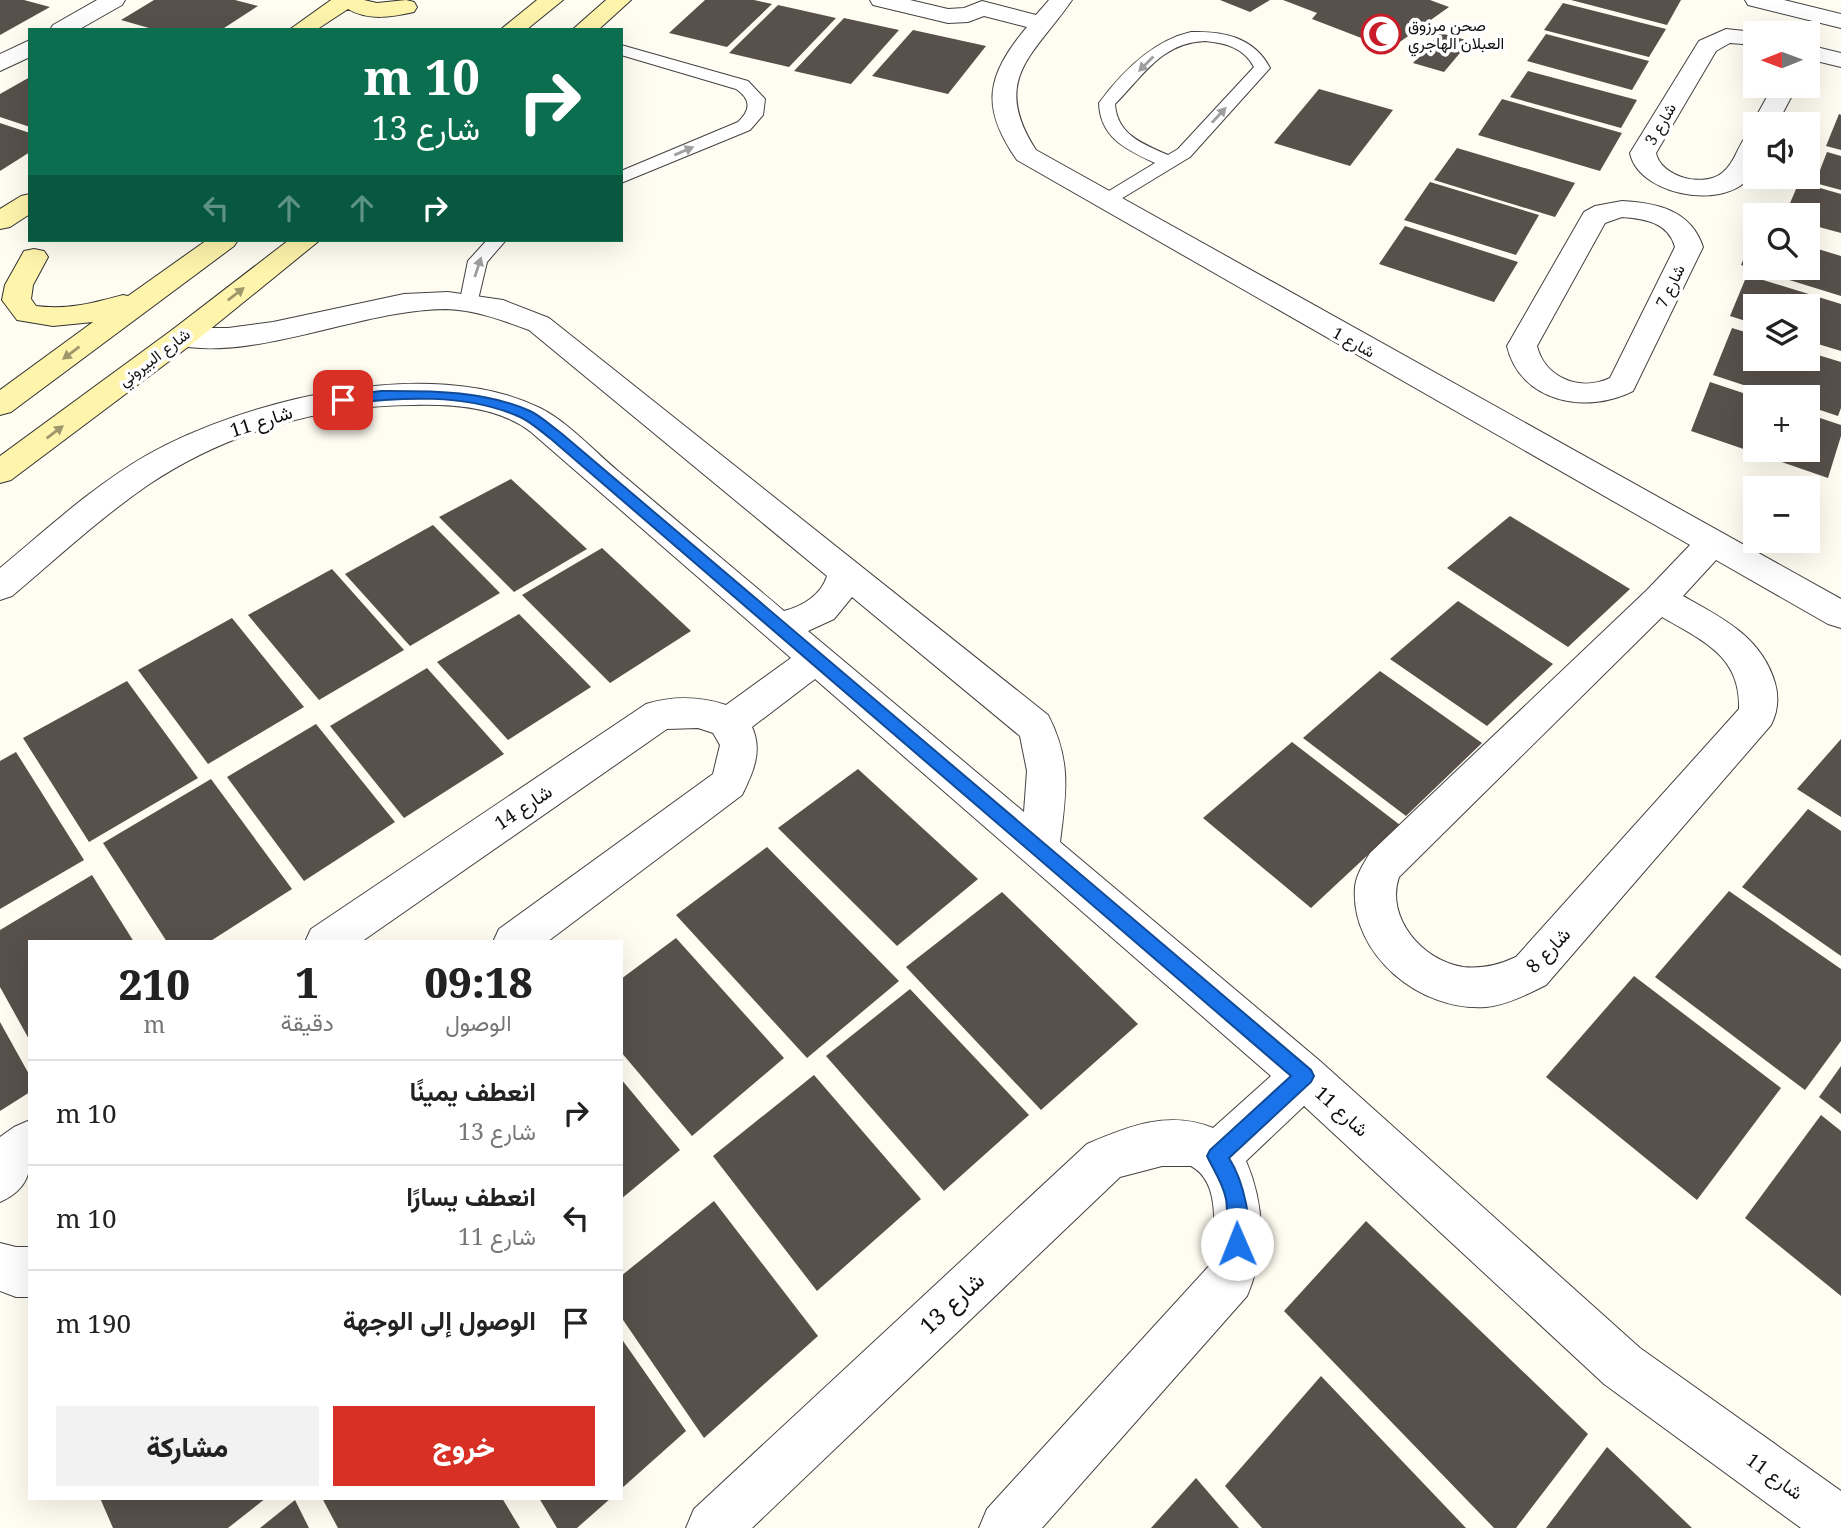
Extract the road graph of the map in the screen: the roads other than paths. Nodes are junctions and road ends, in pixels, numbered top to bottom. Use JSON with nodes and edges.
{"nodes":[{"id":1,"x":114,"y":0,"type":"edge"},
{"id":2,"x":349,"y":0,"type":"edge"},
{"id":3,"x":552,"y":0,"type":"edge"},
{"id":4,"x":620,"y":0,"type":"edge"},
{"id":5,"x":881,"y":0,"type":"edge"},
{"id":6,"x":1061,"y":0,"type":"edge"},
{"id":7,"x":1756,"y":0,"type":"edge"},
{"id":8,"x":410,"y":3,"type":"edge"},
{"id":9,"x":983,"y":4,"type":"edge"},
{"id":10,"x":1786,"y":4,"type":"edge"},
{"id":11,"x":1841,"y":21,"type":"edge"},
{"id":12,"x":1042,"y":24,"type":"junction"},
{"id":13,"x":65,"y":28,"type":"edge"},
{"id":14,"x":303,"y":28,"type":"edge"},
{"id":15,"x":374,"y":28,"type":"edge"},
{"id":16,"x":514,"y":28,"type":"edge"},
{"id":17,"x":586,"y":28,"type":"edge"},
{"id":18,"x":1743,"y":37,"type":"edge"},
{"id":19,"x":28,"y":48,"type":"edge"},
{"id":20,"x":623,"y":52,"type":"edge"},
{"id":21,"x":1820,"y":54,"type":"edge"},
{"id":22,"x":1841,"y":60,"type":"edge"},
{"id":23,"x":0,"y":64,"type":"edge"},
{"id":24,"x":1170,"y":163,"type":"junction"},
{"id":25,"x":1743,"y":164,"type":"edge"},
{"id":26,"x":623,"y":177,"type":"edge"},
{"id":27,"x":1104,"y":201,"type":"junction"},
{"id":28,"x":28,"y":203,"type":"edge"},
{"id":29,"x":0,"y":221,"type":"edge"},
{"id":30,"x":56,"y":242,"type":"edge"},
{"id":31,"x":221,"y":242,"type":"edge"},
{"id":32,"x":303,"y":242,"type":"edge"},
{"id":33,"x":495,"y":242,"type":"edge"},
{"id":34,"x":34,"y":257,"type":"junction"},
{"id":35,"x":0,"y":279,"type":"edge"},
{"id":36,"x":152,"y":293,"type":"junction"},
{"id":37,"x":470,"y":300,"type":"junction"},
{"id":38,"x":182,"y":337,"type":"junction"},
{"id":39,"x":1548,"y":384,"type":"junction"},
{"id":40,"x":0,"y":405,"type":"edge"},
{"id":41,"x":1513,"y":431,"type":"junction"},
{"id":42,"x":0,"y":472,"type":"edge"},
{"id":43,"x":1711,"y":544,"type":"junction"},
{"id":44,"x":846,"y":570,"type":"junction"},
{"id":45,"x":0,"y":587,"type":"edge"},
{"id":46,"x":1659,"y":599,"type":"junction"},
{"id":47,"x":1841,"y":615,"type":"edge"},
{"id":48,"x":776,"y":626,"type":"junction"},
{"id":49,"x":815,"y":659,"type":"junction"},
{"id":50,"x":730,"y":723,"type":"junction"},
{"id":51,"x":1039,"y":849,"type":"junction"},
{"id":52,"x":329,"y":940,"type":"edge"},
{"id":53,"x":517,"y":940,"type":"edge"},
{"id":54,"x":1304,"y":1076,"type":"junction"},
{"id":55,"x":28,"y":1144,"type":"edge"},
{"id":56,"x":1217,"y":1156,"type":"junction"},
{"id":57,"x":0,"y":1178,"type":"edge"},
{"id":58,"x":0,"y":1266,"type":"edge"},
{"id":59,"x":28,"y":1272,"type":"edge"},
{"id":60,"x":1841,"y":1524,"type":"edge"},
{"id":61,"x":713,"y":1528,"type":"edge"},
{"id":62,"x":1006,"y":1528,"type":"edge"}],
"edges":[{"from":1,"to":13,"type":"street"},
{"from":2,"to":8,"type":"street"},
{"from":2,"to":14,"type":"street"},
{"from":3,"to":16,"type":"street"},
{"from":4,"to":17,"type":"street"},
{"from":5,"to":9,"type":"street"},
{"from":6,"to":12,"type":"street","name":"شارع 1"},
{"from":7,"to":10,"type":"street"},
{"from":8,"to":15,"type":"street"},
{"from":9,"to":12,"type":"street"},
{"from":10,"to":11,"type":"street"},
{"from":12,"to":27,"type":"street","name":"شارع 1"},
{"from":18,"to":25,"type":"street","name":"شارع 3"},
{"from":19,"to":23,"type":"street"},
{"from":26,"to":20,"type":"lane","one_way":true},
{"from":21,"to":22,"type":"street"},
{"from":24,"to":24,"type":"lane","one_way":true},
{"from":24,"to":27,"type":"lane"},
{"from":27,"to":41,"type":"street","name":"شارع 1"},
{"from":28,"to":29,"type":"street"},
{"from":30,"to":34,"type":"street"},
{"from":31,"to":36,"type":"street"},
{"from":38,"to":32,"type":"street","name":"شارع البيروني","one_way":true},
{"from":37,"to":33,"type":"lane","one_way":true},
{"from":34,"to":35,"type":"street"},
{"from":34,"to":36,"type":"street"},
{"from":36,"to":40,"type":"street","one_way":true},
{"from":37,"to":38,"type":"street"},
{"from":37,"to":44,"type":"street"},
{"from":42,"to":38,"type":"street","name":"شارع البيروني","one_way":true},
{"from":39,"to":39,"type":"street","name":"شارع 7"},
{"from":39,"to":41,"type":"street"},
{"from":41,"to":43,"type":"street","name":"شارع 1"},
{"from":43,"to":46,"type":"street","name":"شارع 8"},
{"from":43,"to":47,"type":"street","name":"شارع 1"},
{"from":44,"to":48,"type":"street"},
{"from":44,"to":51,"type":"street"},
{"from":45,"to":48,"type":"street","name":"شارع 11"},
{"from":46,"to":46,"type":"street","name":"شارع 8"},
{"from":48,"to":49,"type":"street","name":"شارع 11"},
{"from":49,"to":50,"type":"street"},
{"from":49,"to":51,"type":"street","name":"شارع 11"},
{"from":50,"to":52,"type":"street","name":"شارع 14"},
{"from":50,"to":53,"type":"street"},
{"from":51,"to":54,"type":"street","name":"شارع 11"},
{"from":54,"to":56,"type":"street"},
{"from":54,"to":60,"type":"street","name":"شارع 11"},
{"from":55,"to":57,"type":"street"},
{"from":56,"to":61,"type":"street","name":"شارع 13"},
{"from":56,"to":62,"type":"street"},
{"from":58,"to":59,"type":"street"}]}
